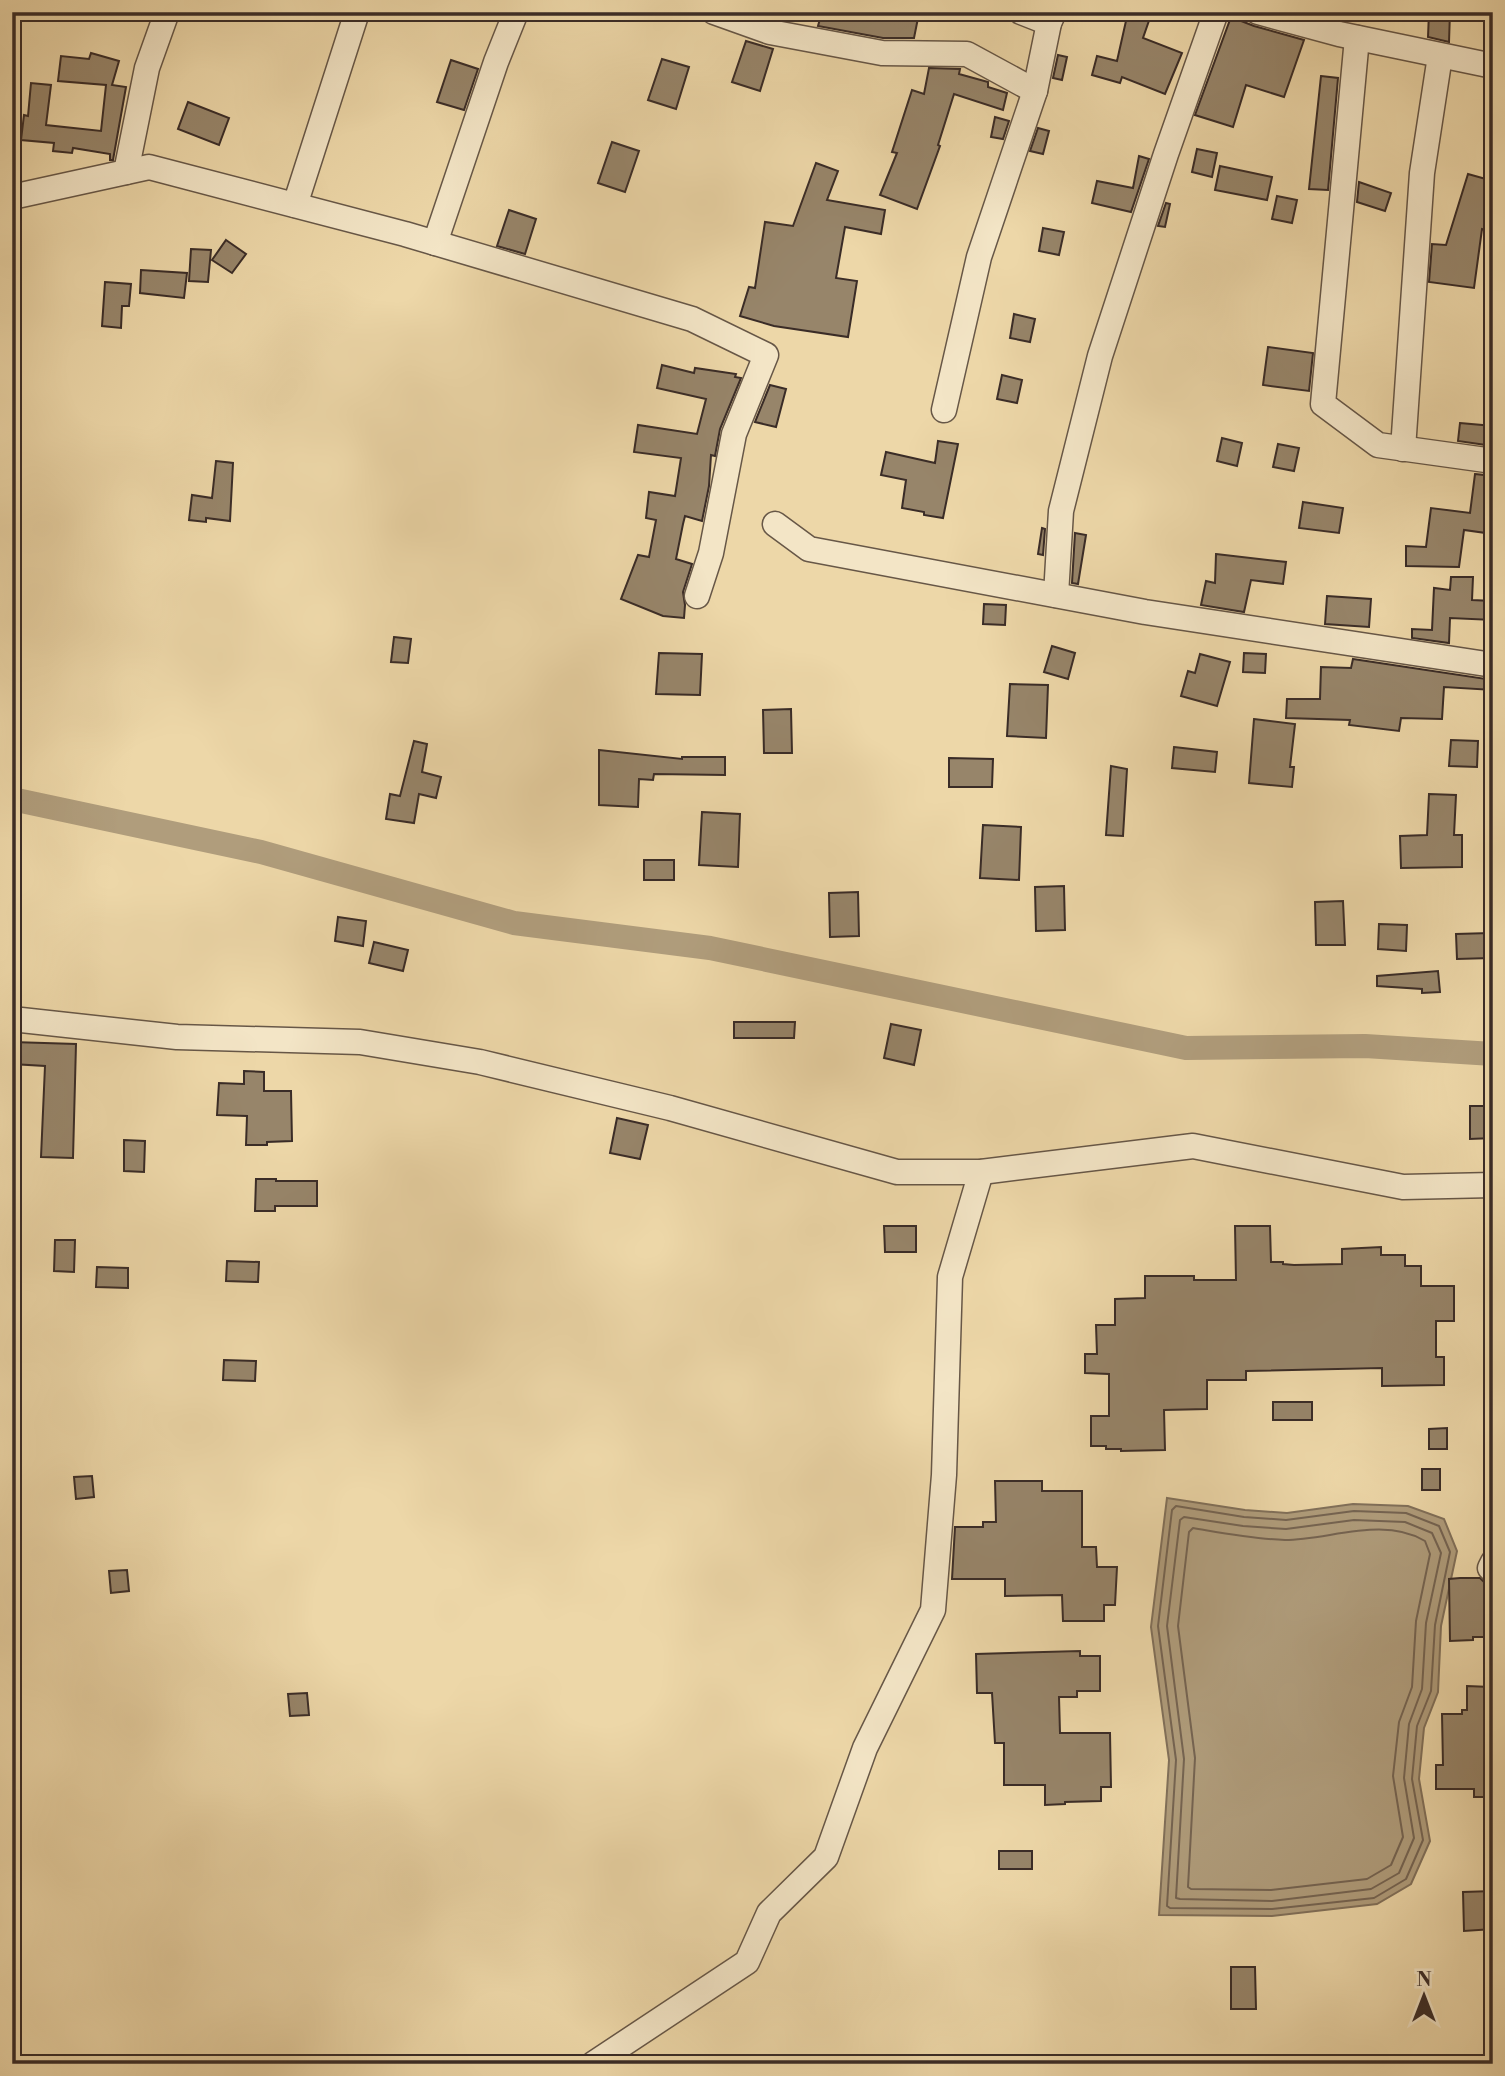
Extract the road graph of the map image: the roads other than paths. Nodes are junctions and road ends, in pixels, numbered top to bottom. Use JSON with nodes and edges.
{"nodes":[{"id":1,"x":167,"y":12,"type":"edge"},
{"id":2,"x":357,"y":12,"type":"edge"},
{"id":3,"x":516,"y":12,"type":"edge"},
{"id":4,"x":715,"y":12,"type":"edge"},
{"id":5,"x":1021,"y":12,"type":"edge"},
{"id":6,"x":1216,"y":12,"type":"edge"},
{"id":7,"x":1258,"y":12,"type":"edge"},
{"id":8,"x":1051,"y":17,"type":"edge"},
{"id":9,"x":1357,"y":38,"type":"junction"},
{"id":10,"x":1440,"y":56,"type":"junction"},
{"id":11,"x":1493,"y":66,"type":"edge"},
{"id":12,"x":1035,"y":91,"type":"junction"},
{"id":13,"x":126,"y":172,"type":"junction"},
{"id":14,"x":12,"y":197,"type":"edge"},
{"id":15,"x":295,"y":205,"type":"junction"},
{"id":16,"x":435,"y":243,"type":"junction"},
{"id":17,"x":944,"y":410,"type":"dead end"},
{"id":18,"x":1403,"y":449,"type":"junction"},
{"id":19,"x":1493,"y":461,"type":"edge"},
{"id":20,"x":775,"y":524,"type":"dead end"},
{"id":21,"x":1056,"y":595,"type":"junction"},
{"id":22,"x":698,"y":596,"type":"dead end"},
{"id":23,"x":1493,"y":665,"type":"edge"},
{"id":24,"x":12,"y":1019,"type":"edge"},
{"id":25,"x":981,"y":1172,"type":"junction"},
{"id":26,"x":1493,"y":1185,"type":"edge"},
{"id":27,"x":593,"y":2064,"type":"edge"}],
"edges":[{"from":1,"to":13,"type":"street"},
{"from":2,"to":15,"type":"street"},
{"from":3,"to":16,"type":"street"},
{"from":4,"to":12,"type":"street"},
{"from":5,"to":8,"type":"street"},
{"from":6,"to":21,"type":"street"},
{"from":7,"to":9,"type":"street"},
{"from":8,"to":12,"type":"street"},
{"from":9,"to":10,"type":"street"},
{"from":9,"to":18,"type":"street"},
{"from":10,"to":11,"type":"street"},
{"from":10,"to":18,"type":"street"},
{"from":12,"to":17,"type":"street"},
{"from":13,"to":14,"type":"street"},
{"from":13,"to":15,"type":"street"},
{"from":15,"to":16,"type":"street"},
{"from":16,"to":22,"type":"street"},
{"from":18,"to":19,"type":"street"},
{"from":20,"to":21,"type":"street"},
{"from":21,"to":23,"type":"street"},
{"from":24,"to":25,"type":"street"},
{"from":25,"to":26,"type":"street"},
{"from":25,"to":27,"type":"street"}]}
